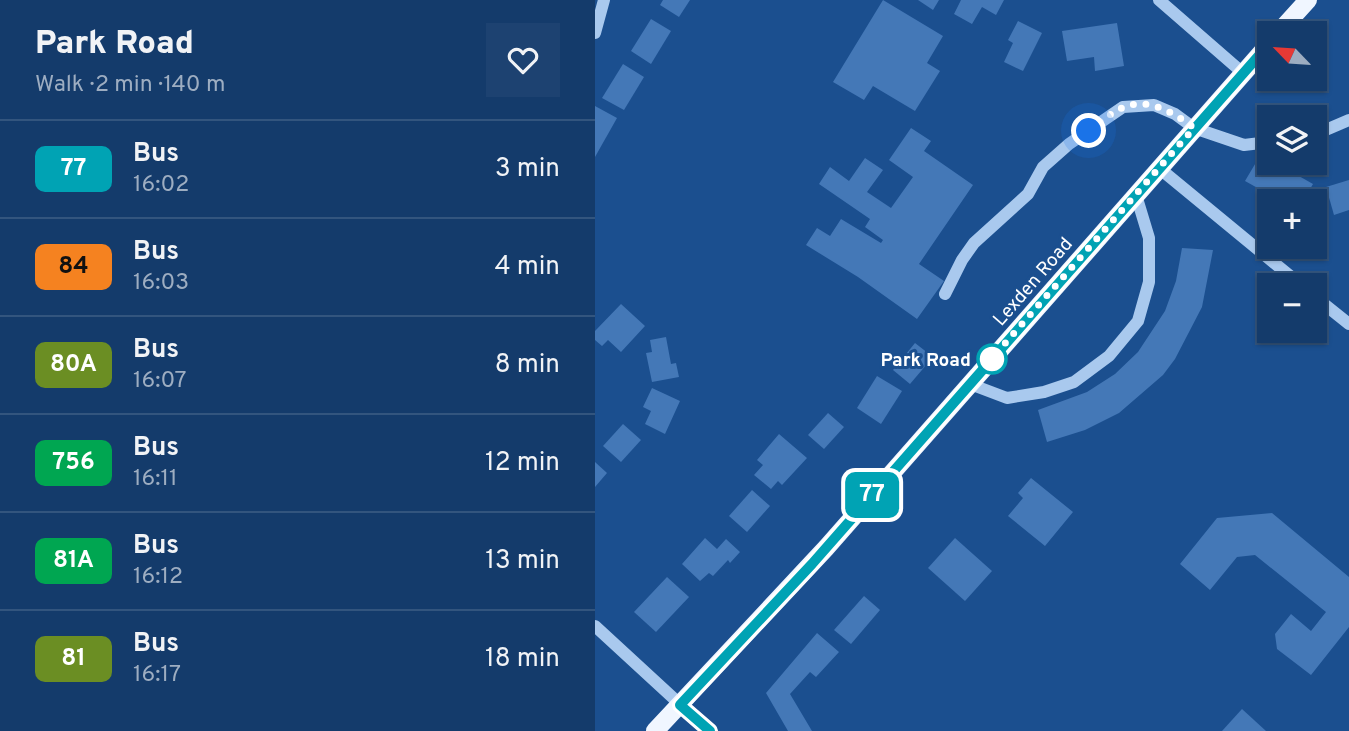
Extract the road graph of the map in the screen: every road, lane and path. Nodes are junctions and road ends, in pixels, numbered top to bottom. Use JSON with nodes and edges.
{"nodes":[{"id":1,"x":604,"y":0,"type":"edge"},
{"id":2,"x":1159,"y":0,"type":"edge"},
{"id":3,"x":1308,"y":0,"type":"edge"},
{"id":4,"x":1289,"y":21,"type":"edge"},
{"id":5,"x":595,"y":33,"type":"edge"},
{"id":6,"x":1257,"y":57,"type":"edge"},
{"id":7,"x":1243,"y":73,"type":"junction"},
{"id":8,"x":1349,"y":120,"type":"edge"},
{"id":9,"x":1194,"y":128,"type":"junction"},
{"id":10,"x":1327,"y":129,"type":"edge"},
{"id":11,"x":1257,"y":143,"type":"edge"},
{"id":12,"x":1159,"y":168,"type":"junction"},
{"id":13,"x":1136,"y":195,"type":"junction"},
{"id":14,"x":1286,"y":273,"type":"edge"},
{"id":15,"x":945,"y":294,"type":"dead end"},
{"id":16,"x":1327,"y":306,"type":"edge"},
{"id":17,"x":1349,"y":324,"type":"edge"},
{"id":18,"x":970,"y":384,"type":"junction"},
{"id":19,"x":595,"y":625,"type":"edge"},
{"id":20,"x":680,"y":705,"type":"junction"},
{"id":21,"x":655,"y":731,"type":"edge"},
{"id":22,"x":709,"y":731,"type":"edge"}],
"edges":[{"from":1,"to":5,"type":"street"},
{"from":2,"to":7,"type":"street"},
{"from":3,"to":4,"type":"main road"},
{"from":6,"to":7,"type":"main road","name":"Lexden Road"},
{"from":7,"to":9,"type":"main road","name":"Lexden Road"},
{"from":8,"to":10,"type":"street"},
{"from":9,"to":11,"type":"street"},
{"from":9,"to":12,"type":"main road","name":"Lexden Road"},
{"from":9,"to":15,"type":"street"},
{"from":12,"to":13,"type":"main road","name":"Lexden Road"},
{"from":12,"to":14,"type":"street"},
{"from":13,"to":18,"type":"main road","name":"Lexden Road"},
{"from":13,"to":18,"type":"street"},
{"from":16,"to":17,"type":"street"},
{"from":18,"to":20,"type":"main road","name":"Lexden Road"},
{"from":19,"to":20,"type":"street"},
{"from":20,"to":21,"type":"main road","name":"Lexden Road"},
{"from":20,"to":22,"type":"street"}]}
